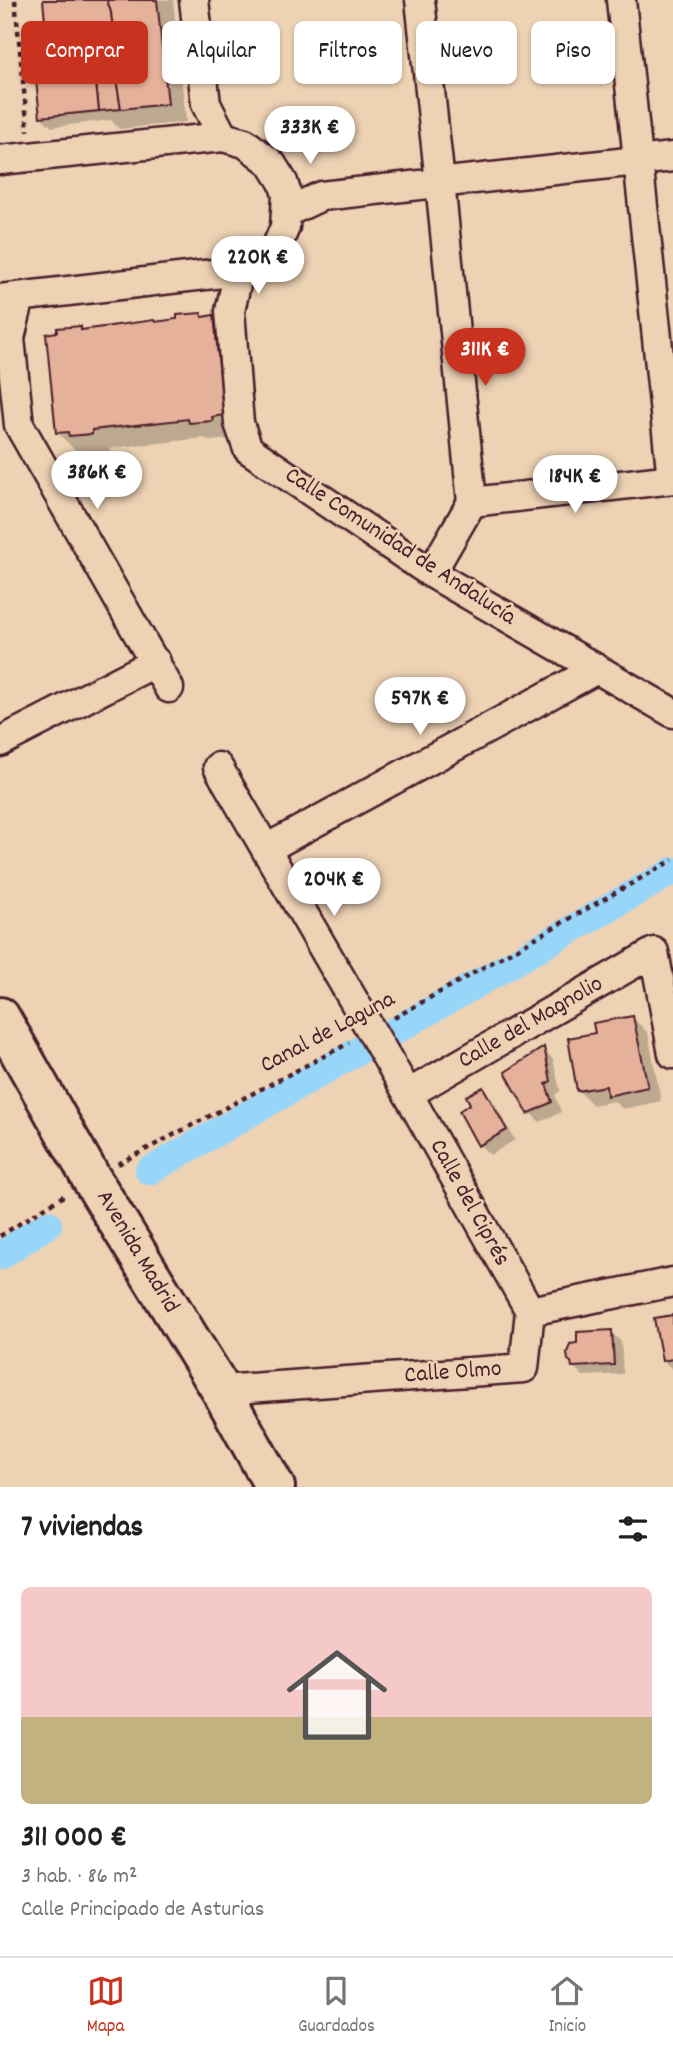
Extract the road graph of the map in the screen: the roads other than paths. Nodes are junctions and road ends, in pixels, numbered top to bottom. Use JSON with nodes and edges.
{"nodes":[{"id":1,"x":194,"y":0,"type":"edge"},
{"id":2,"x":419,"y":0,"type":"edge"},
{"id":3,"x":621,"y":0,"type":"edge"},
{"id":4,"x":210,"y":138,"type":"junction"},
{"id":5,"x":673,"y":157,"type":"edge"},
{"id":6,"x":0,"y":160,"type":"edge"},
{"id":7,"x":639,"y":161,"type":"junction"},
{"id":8,"x":283,"y":182,"type":"junction"},
{"id":9,"x":440,"y":182,"type":"junction"},
{"id":10,"x":321,"y":196,"type":"junction"},
{"id":11,"x":288,"y":212,"type":"junction"},
{"id":12,"x":226,"y":273,"type":"junction"},
{"id":13,"x":10,"y":298,"type":"edge"},
{"id":14,"x":5,"y":328,"type":"edge"},
{"id":15,"x":673,"y":479,"type":"edge"},
{"id":16,"x":472,"y":502,"type":"junction"},
{"id":17,"x":431,"y":573,"type":"junction"},
{"id":18,"x":156,"y":662,"type":"junction"},
{"id":19,"x":597,"y":669,"type":"junction"},
{"id":20,"x":169,"y":688,"type":"dead end"},
{"id":21,"x":673,"y":713,"type":"edge"},
{"id":22,"x":0,"y":742,"type":"edge"},
{"id":23,"x":218,"y":767,"type":"dead end"},
{"id":24,"x":266,"y":849,"type":"junction"},
{"id":25,"x":665,"y":978,"type":"edge"},
{"id":26,"x":0,"y":1017,"type":"edge"},
{"id":27,"x":673,"y":1054,"type":"edge"},
{"id":28,"x":408,"y":1094,"type":"junction"},
{"id":29,"x":673,"y":1282,"type":"edge"},
{"id":30,"x":530,"y":1311,"type":"junction"},
{"id":31,"x":221,"y":1390,"type":"junction"},
{"id":32,"x":275,"y":1487,"type":"edge"}],
"edges":[{"from":1,"to":4,"type":"street"},
{"from":2,"to":9,"type":"street"},
{"from":3,"to":7,"type":"street"},
{"from":4,"to":6,"type":"street"},
{"from":4,"to":8,"type":"street"},
{"from":5,"to":7,"type":"street"},
{"from":7,"to":9,"type":"street"},
{"from":7,"to":15,"type":"street"},
{"from":8,"to":10,"type":"street"},
{"from":8,"to":11,"type":"street"},
{"from":9,"to":10,"type":"street"},
{"from":9,"to":16,"type":"street"},
{"from":10,"to":11,"type":"street"},
{"from":11,"to":12,"type":"street"},
{"from":12,"to":13,"type":"street"},
{"from":12,"to":17,"type":"street","name":"Calle Comunidad de Andalucía"},
{"from":13,"to":14,"type":"street"},
{"from":14,"to":18,"type":"street"},
{"from":15,"to":16,"type":"street"},
{"from":16,"to":17,"type":"street"},
{"from":17,"to":19,"type":"street","name":"Calle Comunidad de Andalucía"},
{"from":18,"to":20,"type":"street"},
{"from":18,"to":22,"type":"street"},
{"from":19,"to":21,"type":"street","name":"Calle Comunidad de Andalucía"},
{"from":19,"to":24,"type":"street"},
{"from":23,"to":24,"type":"street","name":"Calle del Ciprés"},
{"from":24,"to":28,"type":"street","name":"Calle del Ciprés"},
{"from":25,"to":27,"type":"street"},
{"from":25,"to":28,"type":"street","name":"Calle del Magnolio"},
{"from":26,"to":31,"type":"main road","name":"Avenida Madrid"},
{"from":28,"to":30,"type":"street","name":"Calle del Ciprés"},
{"from":29,"to":30,"type":"street"},
{"from":30,"to":31,"type":"street","name":"Calle Olmo"},
{"from":31,"to":32,"type":"main road","name":"Avenida Madrid"}]}
